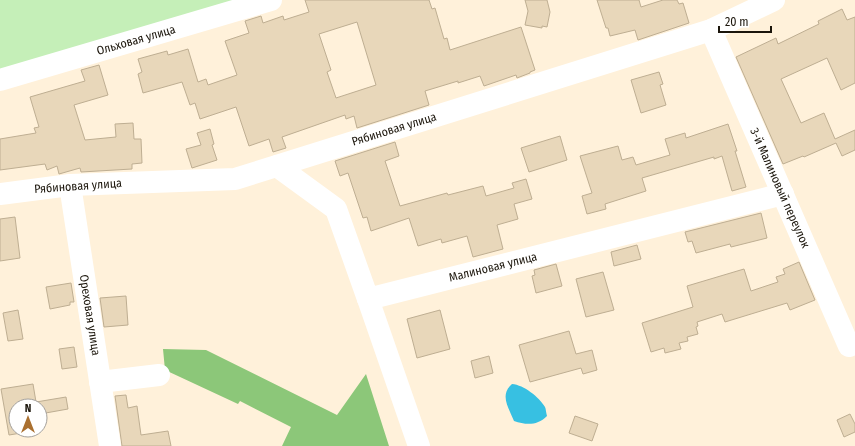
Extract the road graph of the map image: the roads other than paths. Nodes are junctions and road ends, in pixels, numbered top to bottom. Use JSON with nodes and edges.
{"nodes":[{"id":1,"x":271,"y":0,"type":"edge"},
{"id":2,"x":774,"y":0,"type":"edge"},
{"id":3,"x":711,"y":30,"type":"junction"},
{"id":4,"x":0,"y":80,"type":"edge"},
{"id":5,"x":277,"y":166,"type":"junction"},
{"id":6,"x":70,"y":185,"type":"junction"},
{"id":7,"x":0,"y":194,"type":"edge"},
{"id":8,"x":783,"y":194,"type":"junction"},
{"id":9,"x":368,"y":299,"type":"junction"},
{"id":10,"x":852,"y":345,"type":"edge"},
{"id":11,"x":159,"y":375,"type":"dead end"},
{"id":12,"x":100,"y":382,"type":"junction"},
{"id":13,"x":110,"y":446,"type":"edge"},
{"id":14,"x":419,"y":446,"type":"edge"}],
"edges":[{"from":1,"to":4,"type":"street","name":"Ольховая улица"},
{"from":2,"to":3,"type":"street","name":"Рябиновая улица"},
{"from":3,"to":5,"type":"street","name":"Рябиновая улица"},
{"from":3,"to":8,"type":"street","name":"3-й Малиновый переулок"},
{"from":5,"to":6,"type":"street","name":"Рябиновая улица"},
{"from":5,"to":9,"type":"street"},
{"from":6,"to":7,"type":"street","name":"Рябиновая улица"},
{"from":6,"to":12,"type":"street","name":"Ореховая улица"},
{"from":8,"to":9,"type":"street","name":"Малиновая улица"},
{"from":8,"to":10,"type":"street","name":"3-й Малиновый переулок"},
{"from":9,"to":14,"type":"street"},
{"from":11,"to":12,"type":"street"},
{"from":12,"to":13,"type":"street","name":"Ореховая улица"}]}
